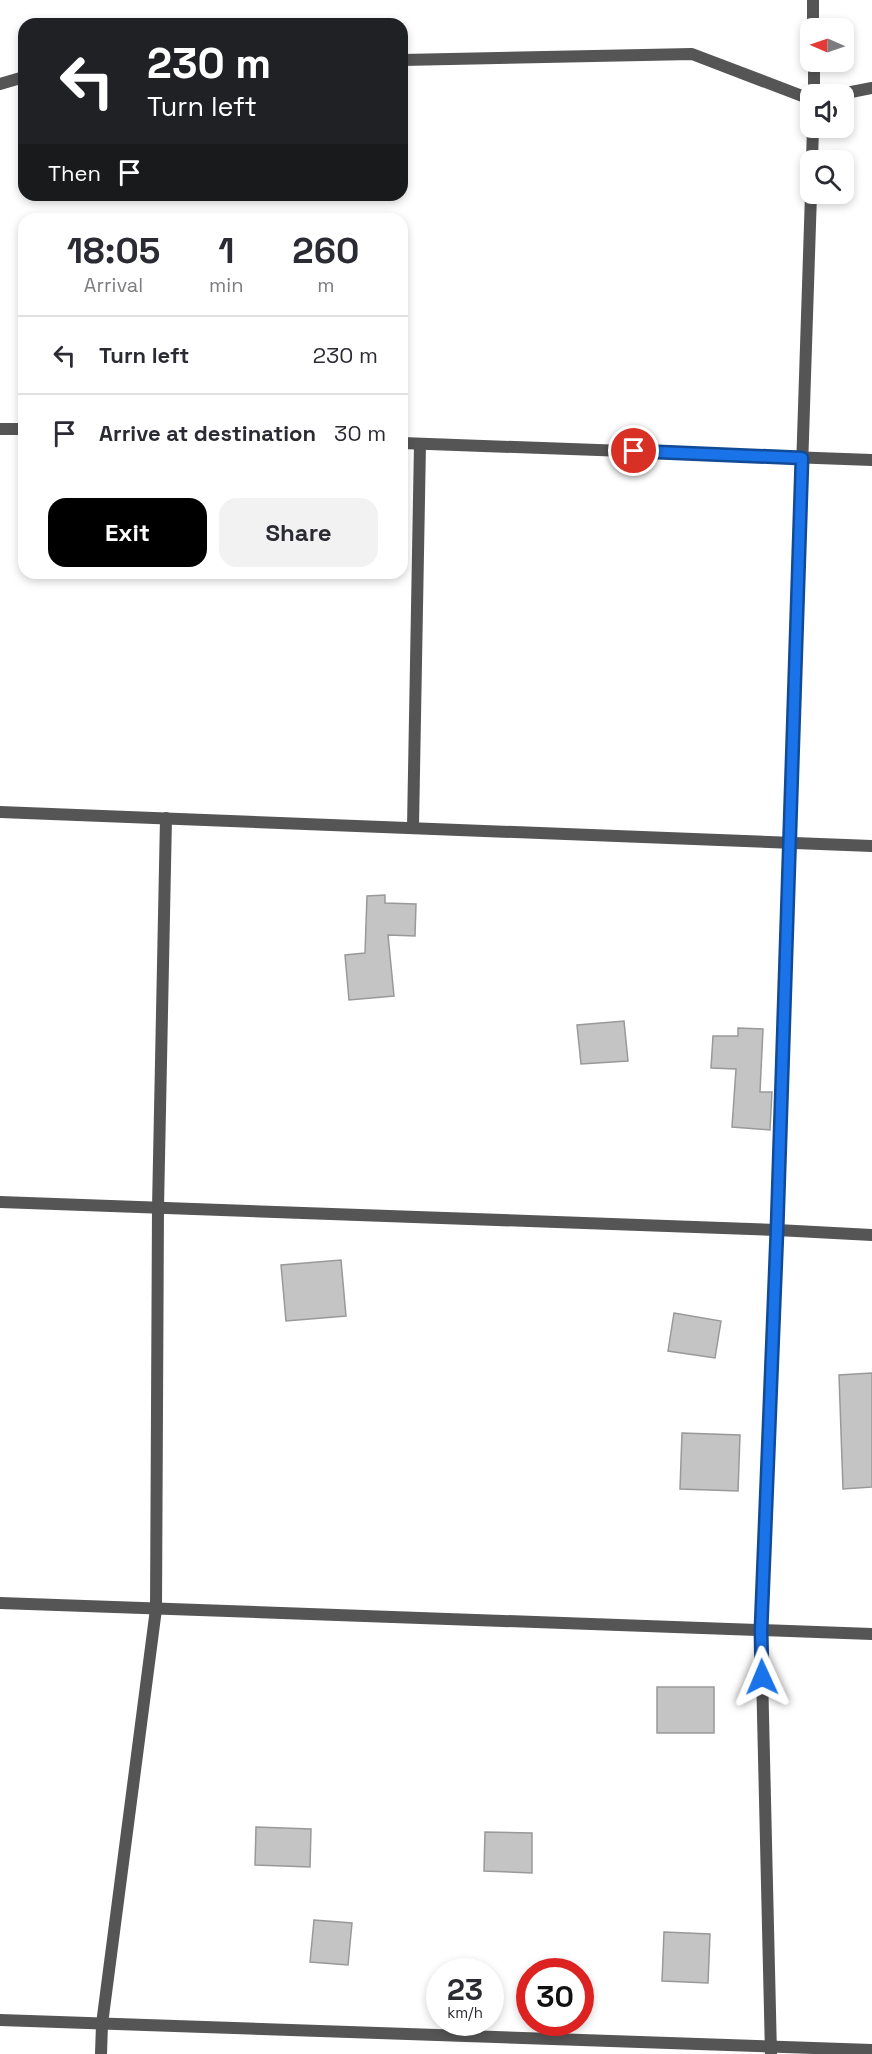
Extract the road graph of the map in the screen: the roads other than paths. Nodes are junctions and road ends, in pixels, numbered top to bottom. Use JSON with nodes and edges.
{"nodes":[{"id":1,"x":813,"y":0,"type":"edge"},
{"id":2,"x":813,"y":18,"type":"edge"},
{"id":3,"x":408,"y":60,"type":"edge"},
{"id":4,"x":18,"y":79,"type":"edge"},
{"id":5,"x":0,"y":84,"type":"edge"},
{"id":6,"x":872,"y":88,"type":"edge"},
{"id":7,"x":854,"y":91,"type":"edge"},
{"id":8,"x":800,"y":95,"type":"edge"},
{"id":9,"x":811,"y":204,"type":"edge"},
{"id":10,"x":0,"y":429,"type":"edge"},
{"id":11,"x":18,"y":429,"type":"edge"},
{"id":12,"x":408,"y":443,"type":"edge"},
{"id":13,"x":420,"y":444,"type":"junction"},
{"id":14,"x":802,"y":458,"type":"junction"},
{"id":15,"x":872,"y":460,"type":"edge"},
{"id":16,"x":0,"y":812,"type":"edge"},
{"id":17,"x":166,"y":818,"type":"junction"},
{"id":18,"x":412,"y":827,"type":"junction"},
{"id":19,"x":788,"y":842,"type":"junction"},
{"id":20,"x":872,"y":846,"type":"edge"},
{"id":21,"x":0,"y":1202,"type":"edge"},
{"id":22,"x":158,"y":1208,"type":"junction"},
{"id":23,"x":777,"y":1230,"type":"junction"},
{"id":24,"x":872,"y":1236,"type":"edge"},
{"id":25,"x":0,"y":1603,"type":"edge"},
{"id":26,"x":156,"y":1609,"type":"junction"},
{"id":27,"x":761,"y":1630,"type":"junction"},
{"id":28,"x":872,"y":1634,"type":"edge"},
{"id":29,"x":0,"y":2020,"type":"edge"},
{"id":30,"x":102,"y":2024,"type":"junction"},
{"id":31,"x":770,"y":2050,"type":"edge"},
{"id":32,"x":872,"y":2050,"type":"edge"},
{"id":33,"x":101,"y":2054,"type":"edge"}],
"edges":[{"from":1,"to":2,"type":"street"},
{"from":3,"to":8,"type":"street"},
{"from":4,"to":5,"type":"street"},
{"from":6,"to":7,"type":"street"},
{"from":9,"to":14,"type":"street"},
{"from":10,"to":11,"type":"street"},
{"from":12,"to":13,"type":"street"},
{"from":13,"to":14,"type":"street"},
{"from":13,"to":18,"type":"street"},
{"from":14,"to":15,"type":"street"},
{"from":14,"to":19,"type":"street"},
{"from":16,"to":17,"type":"street"},
{"from":17,"to":18,"type":"street"},
{"from":17,"to":22,"type":"street"},
{"from":18,"to":19,"type":"street"},
{"from":19,"to":20,"type":"street"},
{"from":19,"to":23,"type":"street"},
{"from":21,"to":22,"type":"street"},
{"from":22,"to":23,"type":"street"},
{"from":22,"to":26,"type":"street"},
{"from":23,"to":24,"type":"street"},
{"from":23,"to":27,"type":"street"},
{"from":25,"to":26,"type":"street"},
{"from":26,"to":27,"type":"street"},
{"from":26,"to":30,"type":"street"},
{"from":27,"to":28,"type":"street"},
{"from":27,"to":31,"type":"street"},
{"from":29,"to":30,"type":"street"},
{"from":30,"to":31,"type":"street"},
{"from":30,"to":33,"type":"street"},
{"from":31,"to":32,"type":"street"}]}
